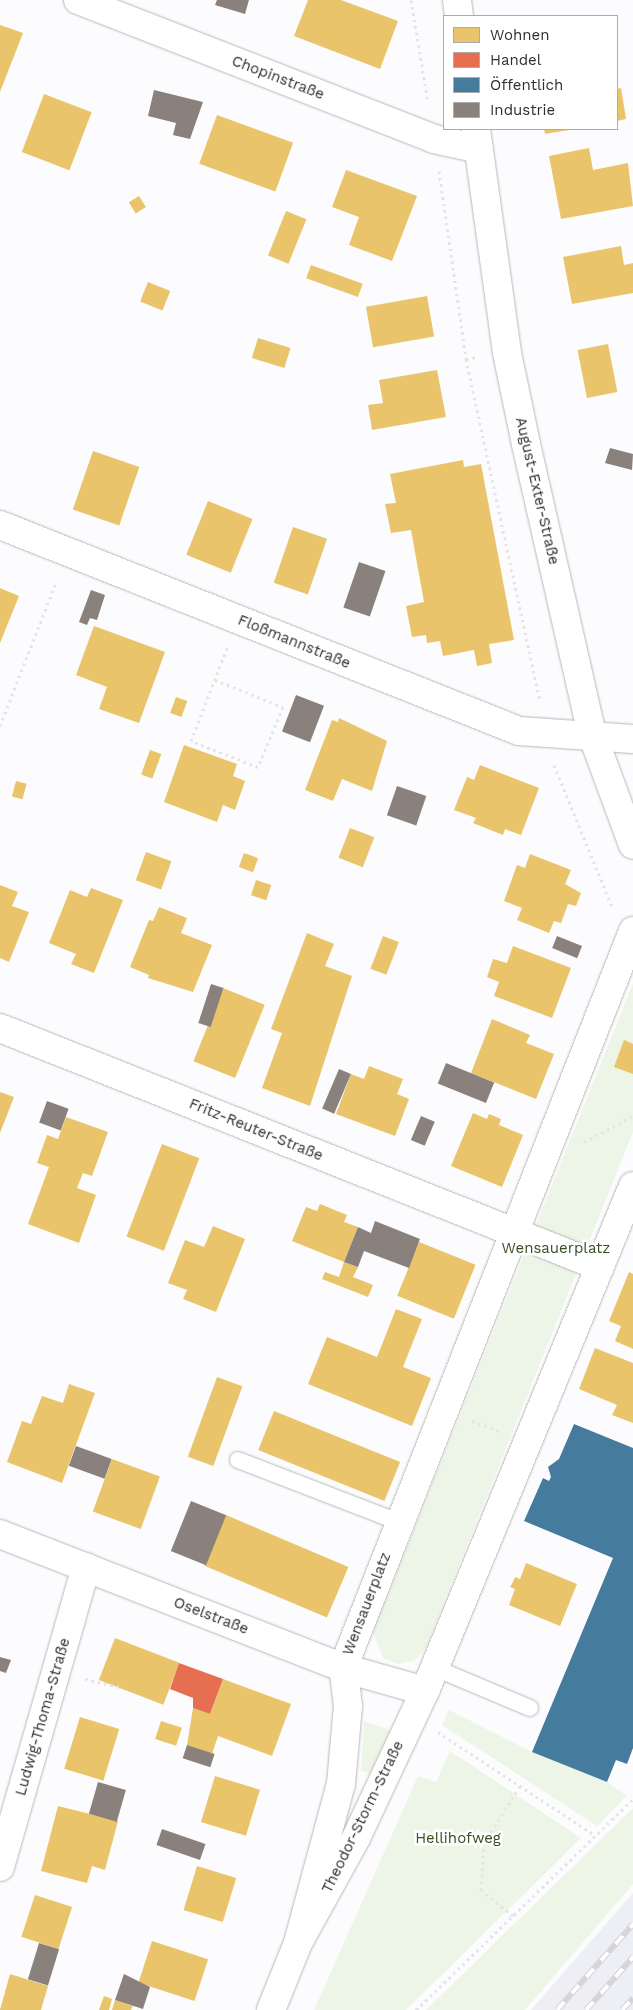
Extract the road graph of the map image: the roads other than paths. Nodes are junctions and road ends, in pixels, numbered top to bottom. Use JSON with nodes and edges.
{"nodes":[{"id":1,"x":78,"y":0,"type":"edge"},
{"id":2,"x":457,"y":0,"type":"edge"},
{"id":3,"x":459,"y":15,"type":"edge"},
{"id":4,"x":478,"y":139,"type":"edge"},
{"id":5,"x":0,"y":525,"type":"edge"},
{"id":6,"x":592,"y":734,"type":"junction"},
{"id":7,"x":633,"y":739,"type":"edge"},
{"id":8,"x":633,"y":845,"type":"edge"},
{"id":9,"x":627,"y":923,"type":"edge"},
{"id":10,"x":0,"y":1028,"type":"edge"},
{"id":11,"x":633,"y":1186,"type":"edge"},
{"id":12,"x":513,"y":1233,"type":"junction"},
{"id":13,"x":600,"y":1266,"type":"junction"},
{"id":14,"x":238,"y":1460,"type":"dead end"},
{"id":15,"x":399,"y":1522,"type":"junction"},
{"id":16,"x":0,"y":1534,"type":"edge"},
{"id":17,"x":86,"y":1567,"type":"junction"},
{"id":18,"x":343,"y":1668,"type":"junction"},
{"id":19,"x":430,"y":1680,"type":"junction"},
{"id":20,"x":530,"y":1708,"type":"dead end"},
{"id":21,"x":0,"y":1866,"type":"edge"},
{"id":22,"x":298,"y":1943,"type":"junction"},
{"id":23,"x":271,"y":2010,"type":"edge"}],
"edges":[{"from":1,"to":4,"type":"street","name":"Chopinstraße"},
{"from":2,"to":3,"type":"street"},
{"from":4,"to":6,"type":"street","name":"August-Exter-Straße"},
{"from":5,"to":6,"type":"street","name":"Floßmannstraße"},
{"from":6,"to":7,"type":"street","name":"Floßmannstraße"},
{"from":6,"to":8,"type":"street","name":"August-Exter-Straße"},
{"from":9,"to":12,"type":"street","name":"Wensauerplatz"},
{"from":10,"to":12,"type":"street","name":"Fritz-Reuter-Straße"},
{"from":11,"to":13,"type":"street"},
{"from":12,"to":13,"type":"street"},
{"from":12,"to":15,"type":"street","name":"Wensauerplatz"},
{"from":13,"to":19,"type":"street"},
{"from":14,"to":15,"type":"lane"},
{"from":15,"to":18,"type":"street","name":"Wensauerplatz"},
{"from":16,"to":17,"type":"street","name":"Oselstraße"},
{"from":17,"to":18,"type":"street","name":"Oselstraße"},
{"from":17,"to":21,"type":"street","name":"Ludwig-Thoma-Straße"},
{"from":18,"to":19,"type":"street","name":"Oselstraße"},
{"from":18,"to":22,"type":"street","name":"Theodor-Storm-Straße"},
{"from":19,"to":20,"type":"lane"},
{"from":19,"to":22,"type":"street","name":"Theodor-Storm-Straße"},
{"from":22,"to":23,"type":"street","name":"Theodor-Storm-Straße"}]}
